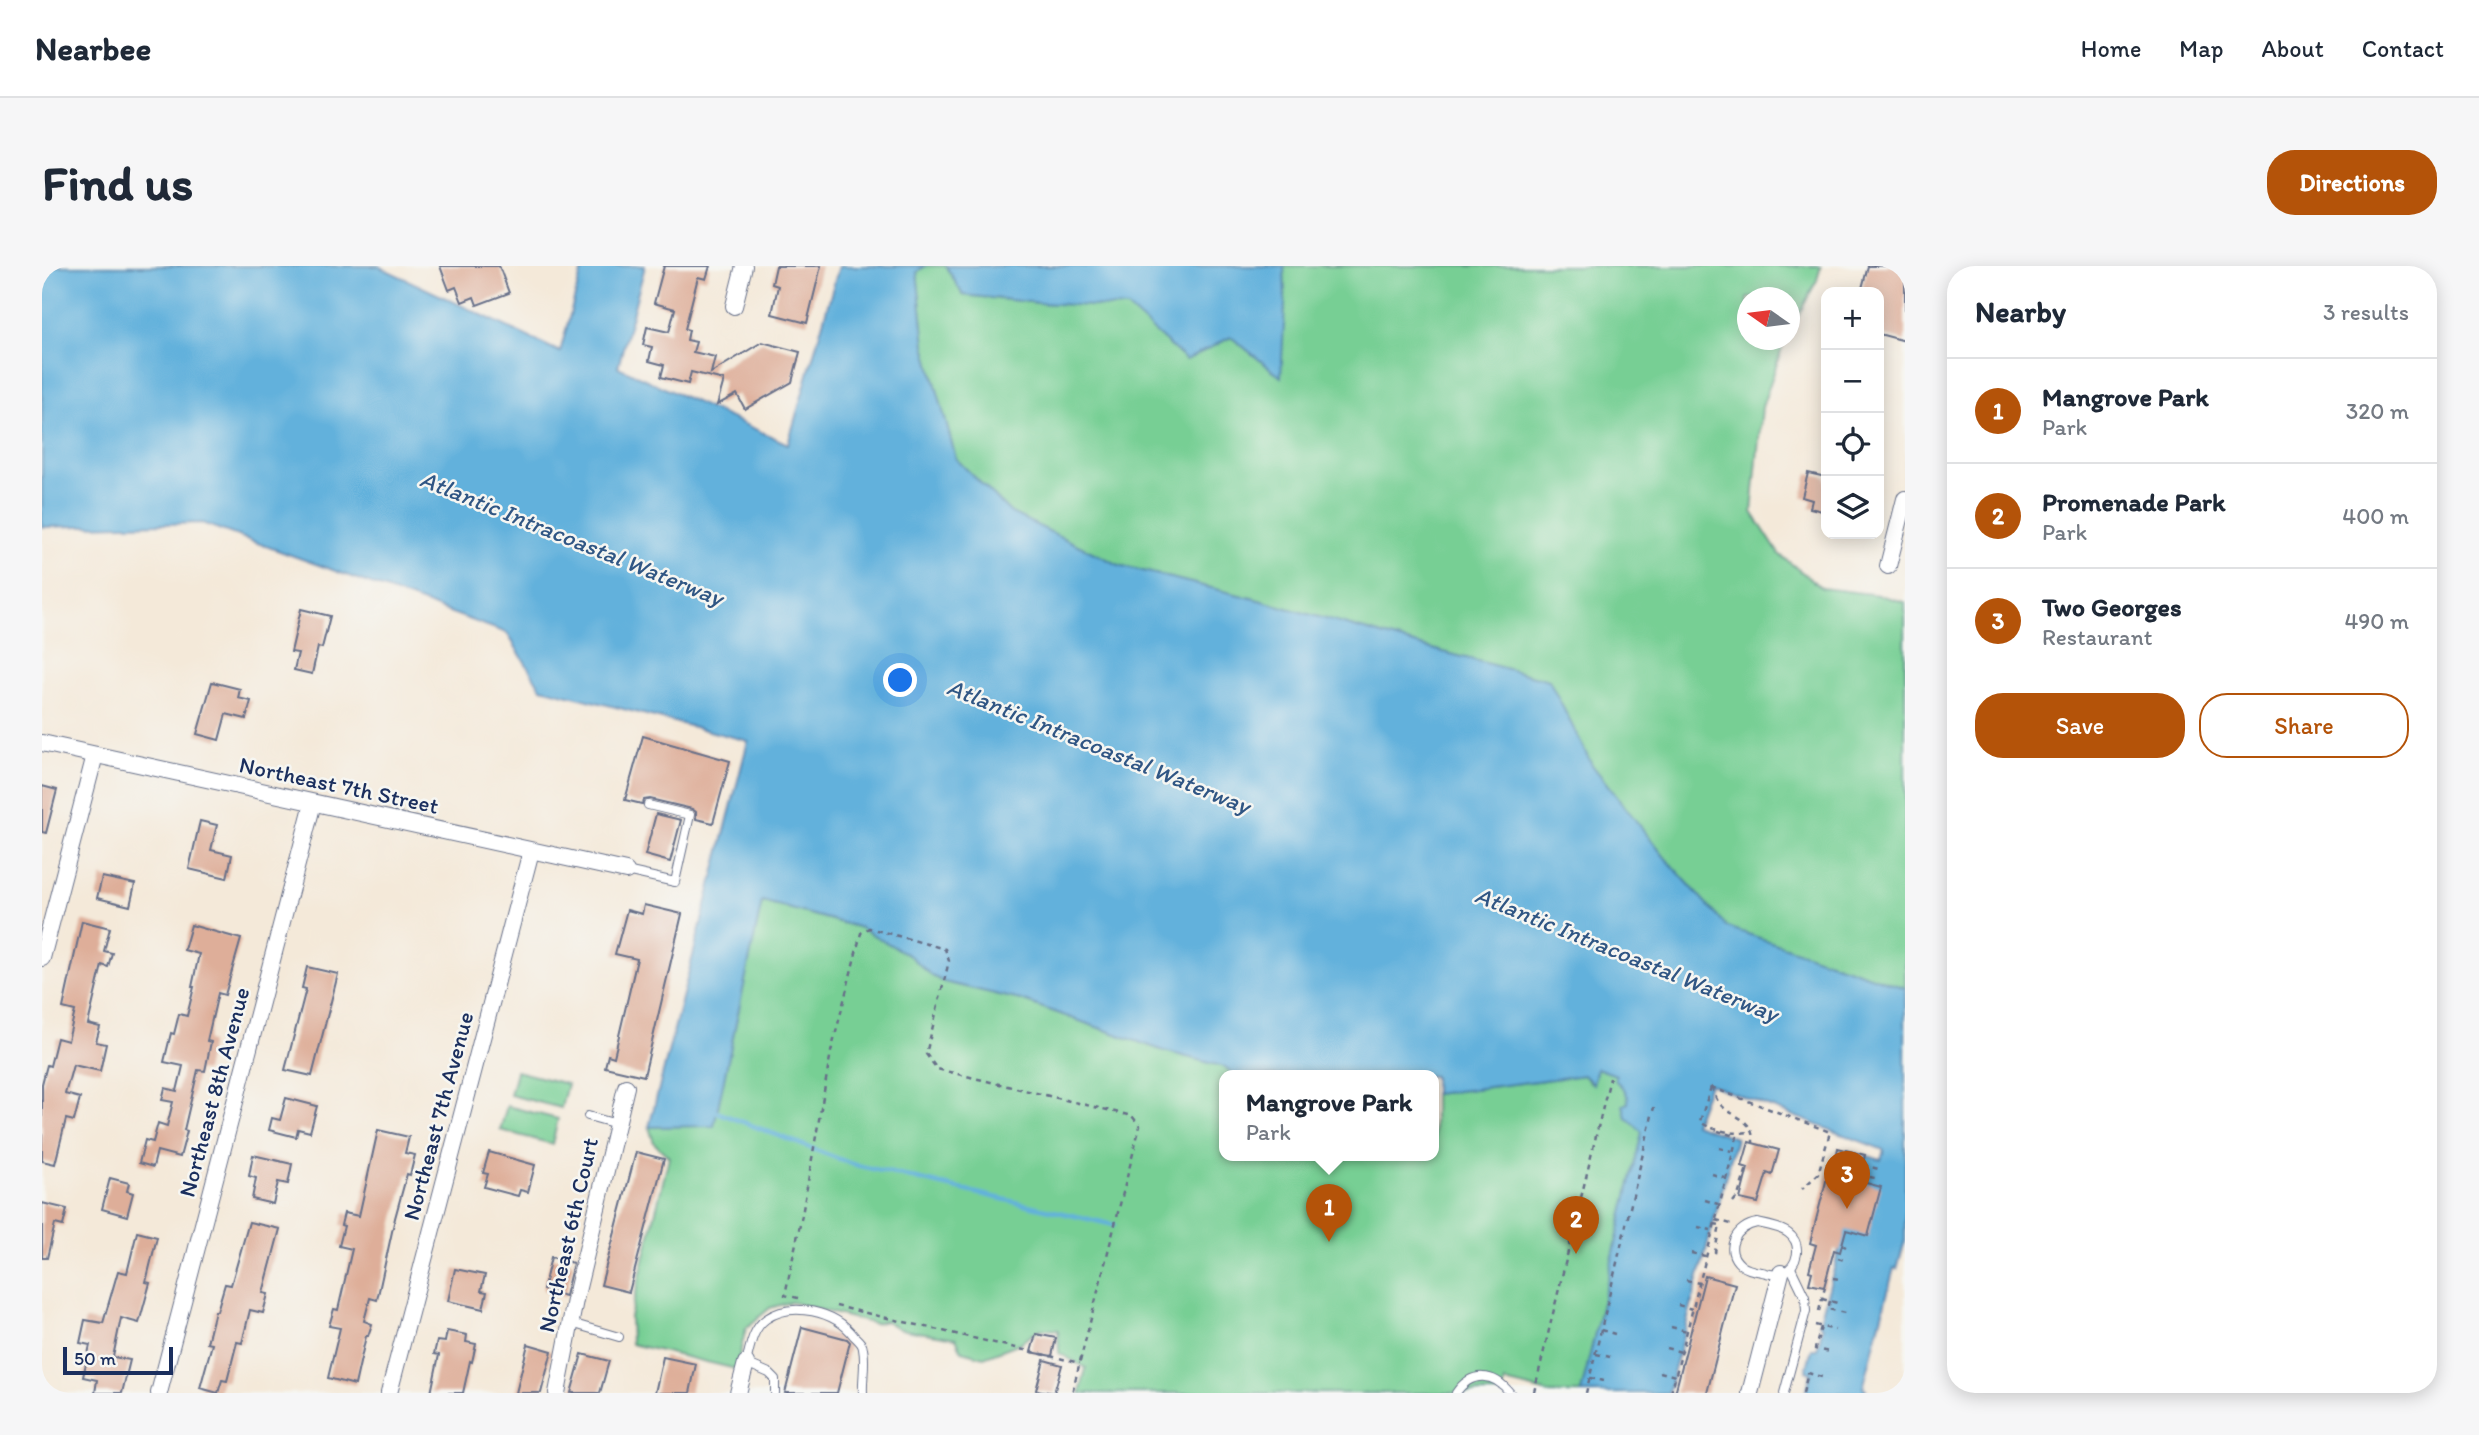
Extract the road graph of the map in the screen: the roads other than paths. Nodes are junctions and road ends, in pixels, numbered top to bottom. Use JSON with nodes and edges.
{"nodes":[{"id":1,"x":744,"y":266,"type":"edge"},
{"id":2,"x":734,"y":306,"type":"dead end"},
{"id":3,"x":1905,"y":499,"type":"edge"},
{"id":4,"x":1888,"y":566,"type":"dead end"},
{"id":5,"x":42,"y":743,"type":"edge"},
{"id":6,"x":95,"y":755,"type":"junction"},
{"id":7,"x":313,"y":803,"type":"junction"},
{"id":8,"x":648,"y":805,"type":"dead end"},
{"id":9,"x":531,"y":851,"type":"junction"},
{"id":10,"x":626,"y":871,"type":"joint"},
{"id":11,"x":42,"y":958,"type":"edge"},
{"id":12,"x":626,"y":1087,"type":"dead end"},
{"id":13,"x":588,"y":1116,"type":"dead end"},
{"id":14,"x":617,"y":1124,"type":"junction"},
{"id":15,"x":1786,"y":1270,"type":"junction"},
{"id":16,"x":570,"y":1323,"type":"junction"},
{"id":17,"x":619,"y":1337,"type":"dead end"},
{"id":18,"x":746,"y":1363,"type":"junction"},
{"id":19,"x":159,"y":1393,"type":"edge"},
{"id":20,"x":390,"y":1393,"type":"edge"},
{"id":21,"x":556,"y":1393,"type":"edge"},
{"id":22,"x":738,"y":1393,"type":"edge"},
{"id":23,"x":775,"y":1393,"type":"edge"},
{"id":24,"x":863,"y":1393,"type":"edge"},
{"id":25,"x":1456,"y":1393,"type":"edge"},
{"id":26,"x":1510,"y":1393,"type":"edge"},
{"id":27,"x":1750,"y":1393,"type":"edge"},
{"id":28,"x":1784,"y":1393,"type":"edge"}],
"edges":[{"from":1,"to":2,"type":"street"},
{"from":3,"to":4,"type":"street"},
{"from":5,"to":6,"type":"street","name":"Northeast 7th Street"},
{"from":6,"to":7,"type":"street","name":"Northeast 7th Street"},
{"from":6,"to":11,"type":"street"},
{"from":7,"to":9,"type":"street","name":"Northeast 7th Street"},
{"from":7,"to":19,"type":"street","name":"Northeast 8th Avenue"},
{"from":8,"to":10,"type":"lane"},
{"from":9,"to":10,"type":"street","name":"Northeast 7th Street"},
{"from":9,"to":20,"type":"street","name":"Northeast 7th Avenue"},
{"from":12,"to":14,"type":"street","name":"Northeast 6th Court"},
{"from":13,"to":14,"type":"lane"},
{"from":14,"to":16,"type":"street","name":"Northeast 6th Court"},
{"from":15,"to":15,"type":"lane"},
{"from":15,"to":27,"type":"street"},
{"from":15,"to":28,"type":"lane"},
{"from":16,"to":17,"type":"lane"},
{"from":16,"to":21,"type":"street","name":"Northeast 6th Court"},
{"from":18,"to":22,"type":"street"},
{"from":18,"to":23,"type":"lane"},
{"from":18,"to":24,"type":"lane"},
{"from":25,"to":26,"type":"lane"}]}
